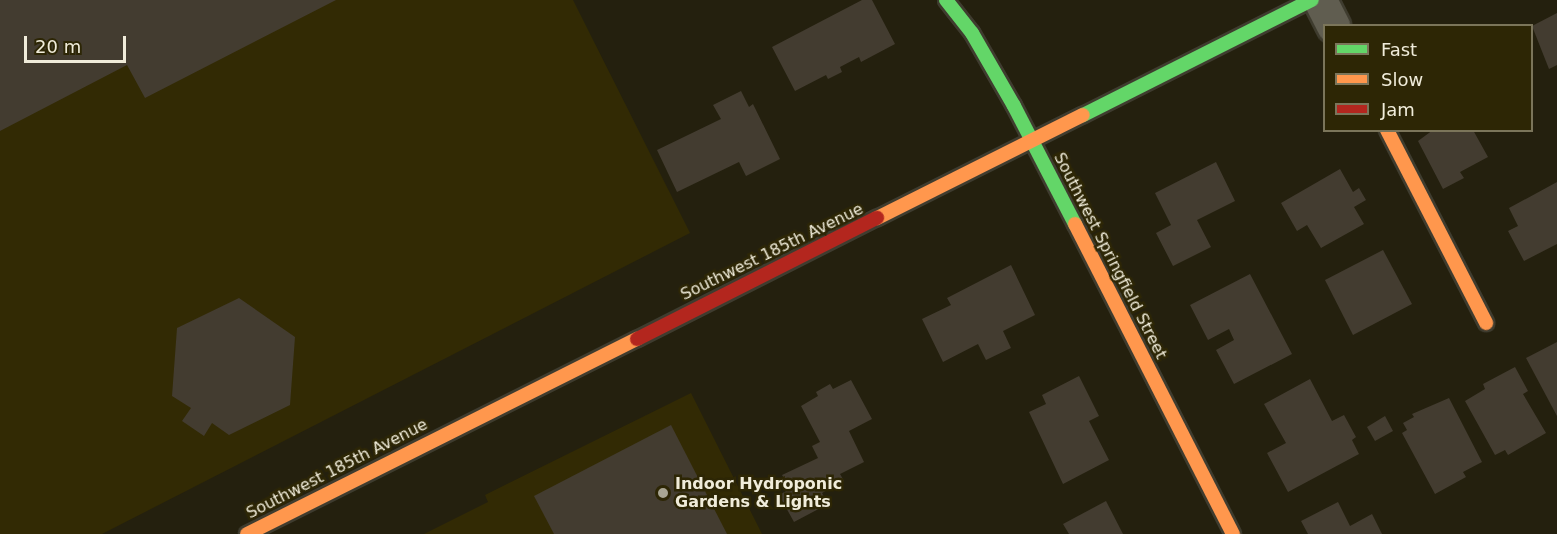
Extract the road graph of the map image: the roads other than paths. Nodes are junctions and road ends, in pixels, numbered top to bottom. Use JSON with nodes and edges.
{"nodes":[{"id":1,"x":946,"y":0,"type":"edge"},
{"id":2,"x":1312,"y":0,"type":"edge"},
{"id":3,"x":1320,"y":0,"type":"edge"},
{"id":4,"x":1332,"y":24,"type":"edge"},
{"id":5,"x":1388,"y":132,"type":"edge"},
{"id":6,"x":1033,"y":142,"type":"junction"},
{"id":7,"x":1486,"y":323,"type":"dead end"},
{"id":8,"x":247,"y":534,"type":"edge"},
{"id":9,"x":1233,"y":534,"type":"edge"}],
"edges":[{"from":1,"to":6,"type":"main road","name":"Southwest Springfield Street"},
{"from":2,"to":6,"type":"main road","name":"Southwest 185th Avenue"},
{"from":3,"to":4,"type":"street"},
{"from":5,"to":7,"type":"main road"},
{"from":6,"to":8,"type":"main road","name":"Southwest 185th Avenue"},
{"from":6,"to":9,"type":"main road","name":"Southwest Springfield Street"}]}
